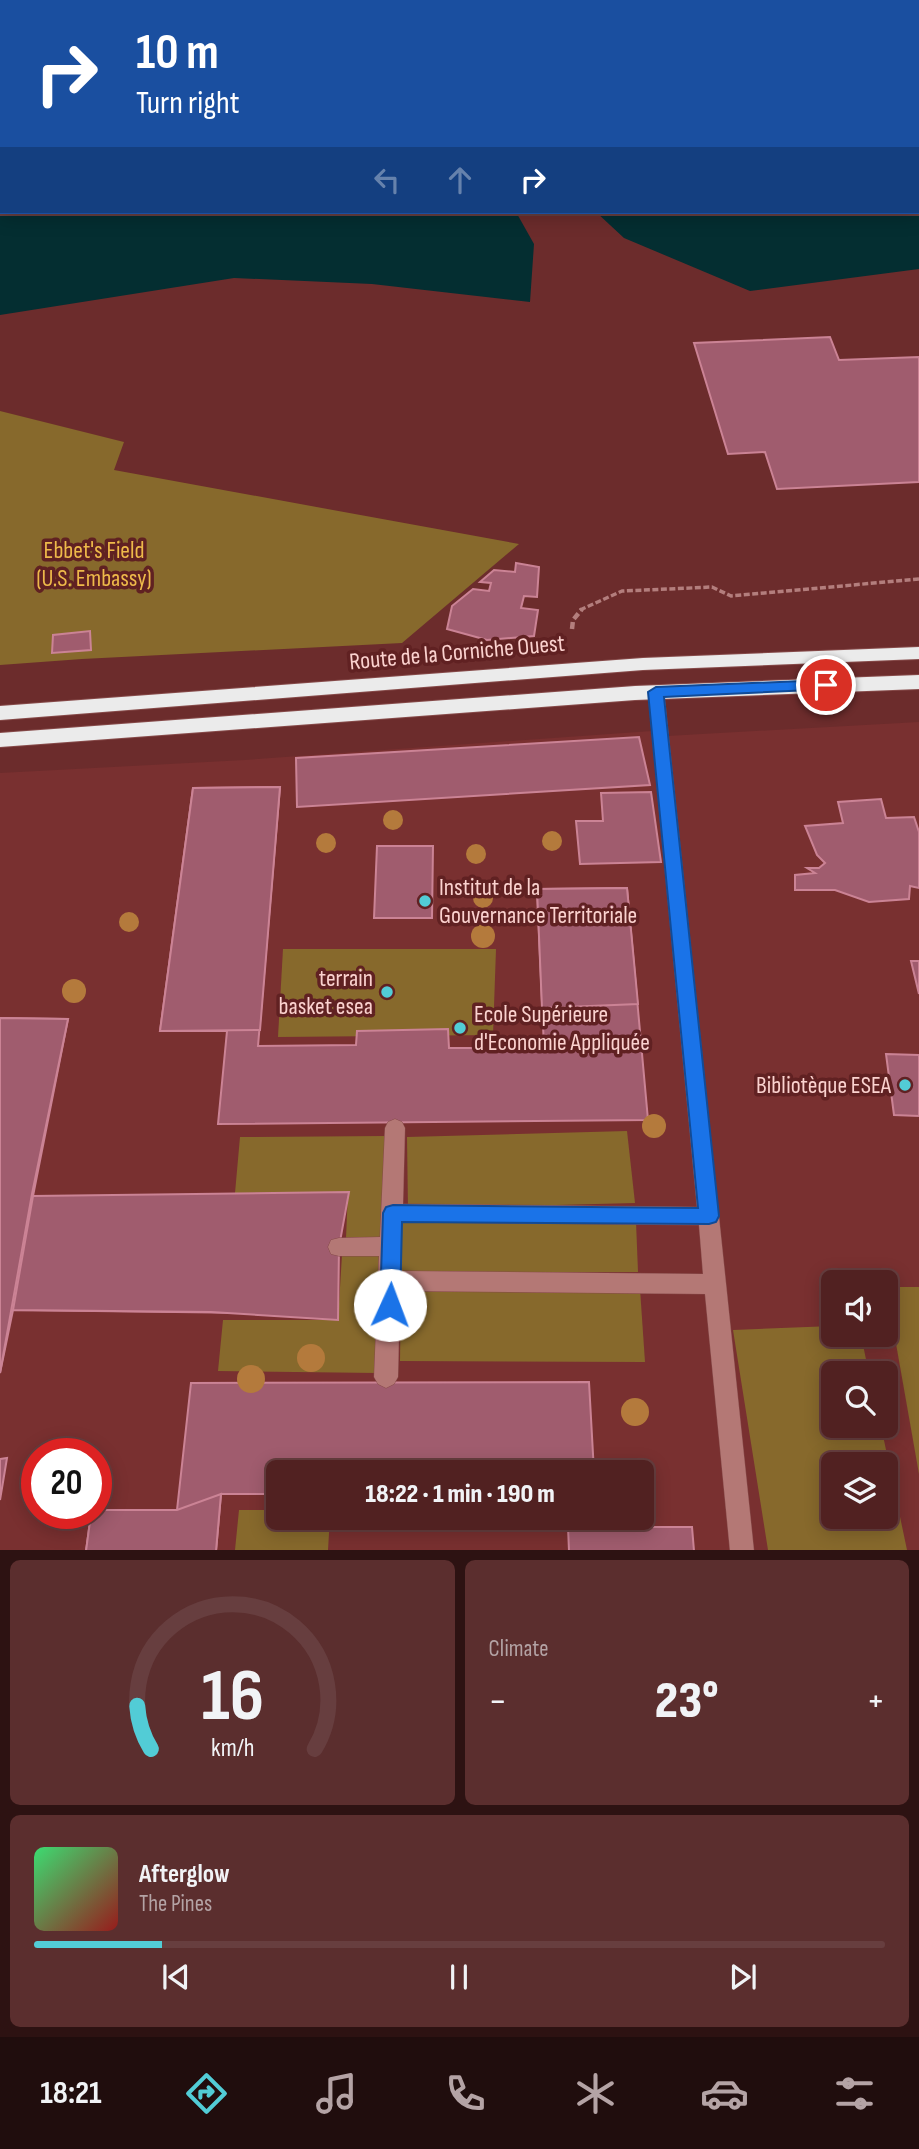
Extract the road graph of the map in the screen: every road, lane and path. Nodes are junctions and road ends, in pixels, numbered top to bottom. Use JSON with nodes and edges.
{"nodes":[{"id":1,"x":919,"y":579,"type":"edge"},
{"id":2,"x":572,"y":629,"type":"dead end"},
{"id":3,"x":919,"y":653,"type":"edge"},
{"id":4,"x":919,"y":681,"type":"edge"},
{"id":5,"x":656,"y":692,"type":"junction"},
{"id":6,"x":0,"y":713,"type":"edge"},
{"id":7,"x":0,"y":740,"type":"edge"},
{"id":8,"x":395,"y":1128,"type":"dead end"},
{"id":9,"x":393,"y":1213,"type":"junction"},
{"id":10,"x":709,"y":1216,"type":"junction"},
{"id":11,"x":392,"y":1246,"type":"junction"},
{"id":12,"x":339,"y":1247,"type":"dead end"},
{"id":13,"x":391,"y":1282,"type":"junction"},
{"id":14,"x":716,"y":1284,"type":"junction"},
{"id":15,"x":386,"y":1377,"type":"dead end"},
{"id":16,"x":742,"y":1550,"type":"edge"}],
"edges":[{"from":1,"to":2,"type":"path"},
{"from":3,"to":6,"type":"highway","name":"Route de la Corniche Ouest"},
{"from":4,"to":5,"type":"highway"},
{"from":5,"to":7,"type":"highway"},
{"from":5,"to":10,"type":"lane"},
{"from":8,"to":9,"type":"lane"},
{"from":9,"to":10,"type":"lane"},
{"from":9,"to":11,"type":"lane"},
{"from":10,"to":14,"type":"lane"},
{"from":11,"to":12,"type":"lane"},
{"from":11,"to":13,"type":"lane"},
{"from":13,"to":14,"type":"lane"},
{"from":13,"to":15,"type":"lane"},
{"from":14,"to":16,"type":"lane"}]}
